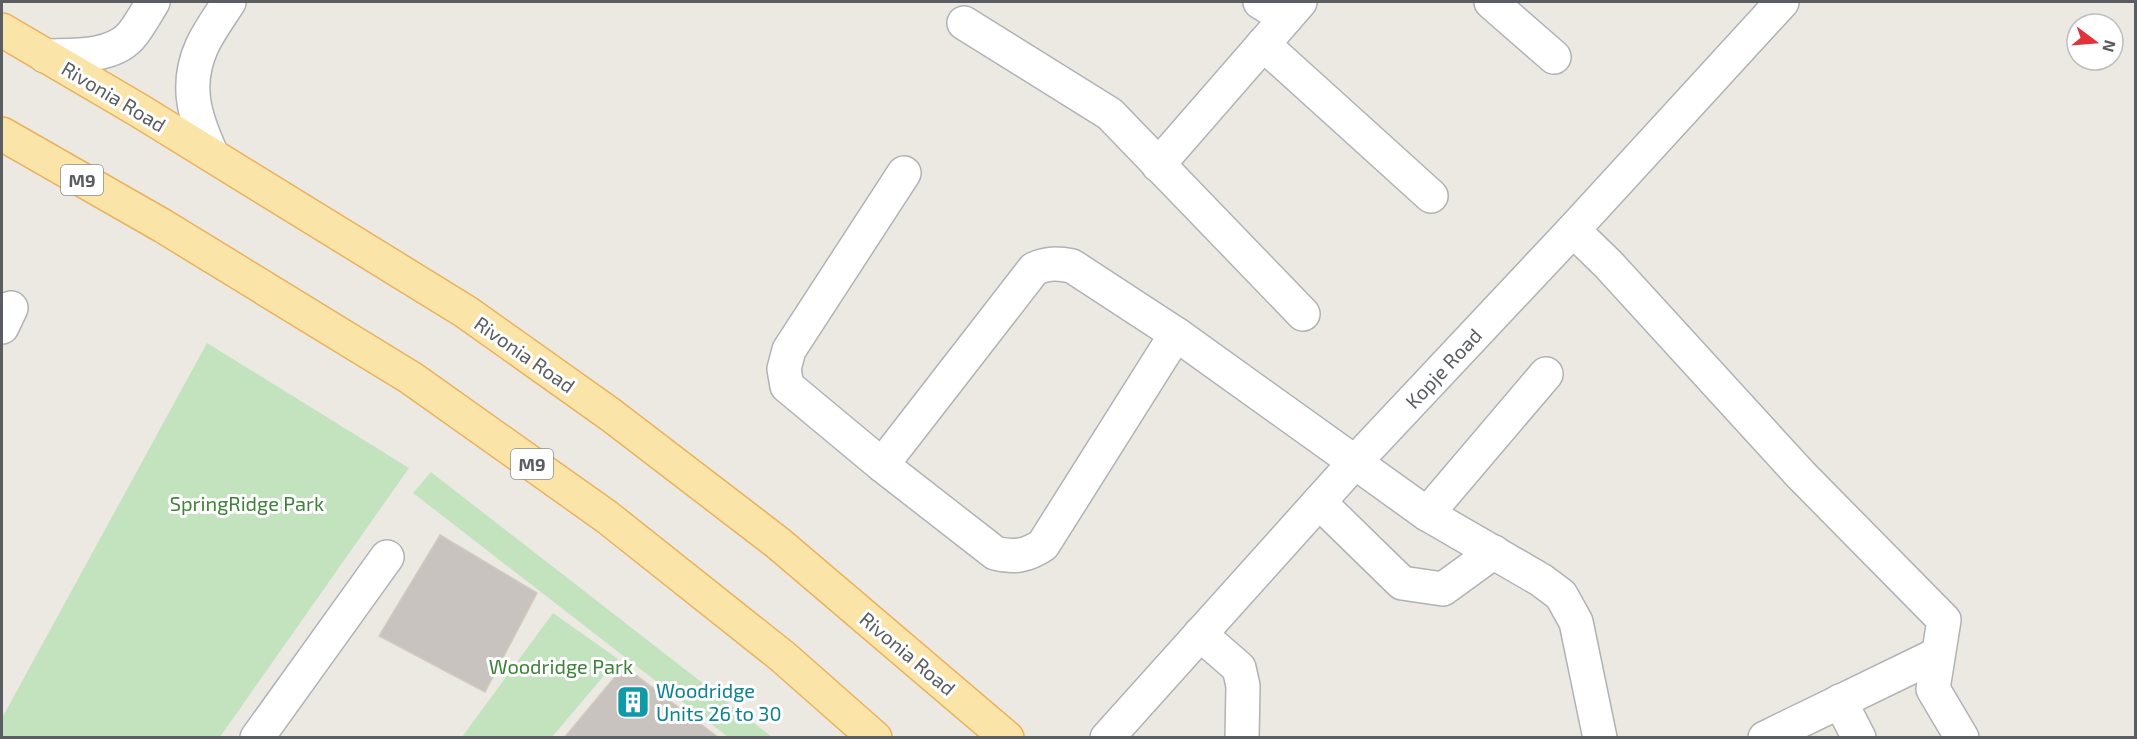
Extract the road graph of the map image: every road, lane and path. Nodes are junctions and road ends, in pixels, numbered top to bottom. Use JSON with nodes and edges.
{"nodes":[{"id":1,"x":153,"y":2,"type":"edge"},
{"id":2,"x":228,"y":2,"type":"edge"},
{"id":3,"x":1491,"y":2,"type":"edge"},
{"id":4,"x":1769,"y":6,"type":"edge"},
{"id":5,"x":1282,"y":7,"type":"edge"},
{"id":6,"x":964,"y":24,"type":"dead end"},
{"id":7,"x":2,"y":30,"type":"edge"},
{"id":8,"x":1263,"y":44,"type":"junction"},
{"id":9,"x":45,"y":56,"type":"junction"},
{"id":10,"x":1554,"y":57,"type":"dead end"},
{"id":11,"x":2,"y":134,"type":"edge"},
{"id":12,"x":212,"y":155,"type":"junction"},
{"id":13,"x":1158,"y":165,"type":"junction"},
{"id":14,"x":904,"y":173,"type":"dead end"},
{"id":15,"x":1431,"y":196,"type":"dead end"},
{"id":16,"x":1573,"y":230,"type":"junction"},
{"id":17,"x":1303,"y":314,"type":"dead end"},
{"id":18,"x":1176,"y":334,"type":"junction"},
{"id":19,"x":1546,"y":374,"type":"dead end"},
{"id":20,"x":1355,"y":462,"type":"junction"},
{"id":21,"x":882,"y":465,"type":"junction"},
{"id":22,"x":1319,"y":502,"type":"junction"},
{"id":23,"x":1427,"y":514,"type":"junction"},
{"id":24,"x":1494,"y":552,"type":"junction"},
{"id":25,"x":387,"y":557,"type":"dead end"},
{"id":26,"x":1200,"y":634,"type":"junction"},
{"id":27,"x":1938,"y":654,"type":"junction"},
{"id":28,"x":1840,"y":701,"type":"junction"},
{"id":29,"x":257,"y":738,"type":"edge"},
{"id":30,"x":875,"y":738,"type":"edge"},
{"id":31,"x":1007,"y":738,"type":"edge"},
{"id":32,"x":1107,"y":738,"type":"edge"},
{"id":33,"x":1242,"y":738,"type":"edge"},
{"id":34,"x":1600,"y":738,"type":"edge"},
{"id":35,"x":1765,"y":738,"type":"edge"},
{"id":36,"x":1859,"y":738,"type":"edge"},
{"id":37,"x":1962,"y":738,"type":"edge"}],
"edges":[{"from":1,"to":9,"type":"street"},
{"from":2,"to":12,"type":"street"},
{"from":3,"to":10,"type":"street"},
{"from":4,"to":16,"type":"street","name":"Kopje Road"},
{"from":5,"to":8,"type":"street"},
{"from":6,"to":13,"type":"street"},
{"from":7,"to":9,"type":"main road","name":"Rivonia Road"},
{"from":8,"to":13,"type":"street"},
{"from":8,"to":15,"type":"street"},
{"from":9,"to":12,"type":"main road","name":"Rivonia Road"},
{"from":11,"to":30,"type":"main road","number":"M9"},
{"from":12,"to":31,"type":"main road","name":"Rivonia Road"},
{"from":13,"to":17,"type":"street"},
{"from":14,"to":21,"type":"street"},
{"from":16,"to":20,"type":"street","name":"Kopje Road"},
{"from":16,"to":27,"type":"street"},
{"from":18,"to":20,"type":"street"},
{"from":18,"to":21,"type":"street"},
{"from":18,"to":21,"type":"street"},
{"from":19,"to":23,"type":"street"},
{"from":20,"to":22,"type":"street","name":"Kopje Road"},
{"from":20,"to":23,"type":"street"},
{"from":22,"to":24,"type":"street"},
{"from":22,"to":26,"type":"street","name":"Kopje Road"},
{"from":23,"to":24,"type":"street"},
{"from":24,"to":34,"type":"street"},
{"from":25,"to":29,"type":"street"},
{"from":26,"to":32,"type":"street","name":"Kopje Road"},
{"from":26,"to":33,"type":"street"},
{"from":27,"to":28,"type":"street"},
{"from":27,"to":37,"type":"street"},
{"from":28,"to":35,"type":"street"},
{"from":28,"to":36,"type":"street"}]}
